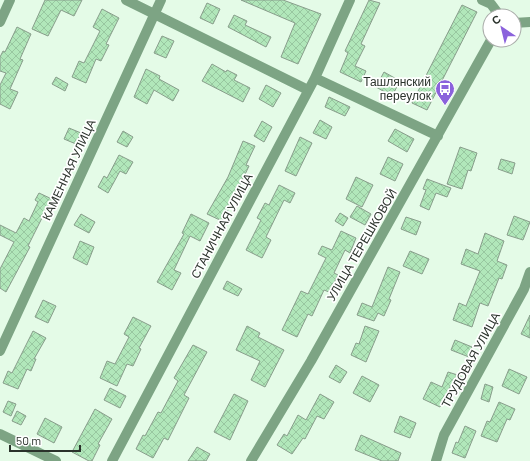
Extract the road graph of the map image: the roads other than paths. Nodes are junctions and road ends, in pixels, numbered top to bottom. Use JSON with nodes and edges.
{"nodes":[{"id":1,"x":10,"y":0,"type":"edge"},
{"id":2,"x":126,"y":0,"type":"edge"},
{"id":3,"x":161,"y":0,"type":"edge"},
{"id":4,"x":350,"y":0,"type":"edge"},
{"id":5,"x":482,"y":0,"type":"edge"},
{"id":6,"x":494,"y":8,"type":"edge"},
{"id":7,"x":154,"y":15,"type":"junction"},
{"id":8,"x":0,"y":22,"type":"edge"},
{"id":9,"x":487,"y":48,"type":"edge"},
{"id":10,"x":315,"y":78,"type":"junction"},
{"id":11,"x":308,"y":90,"type":"junction"},
{"id":12,"x":438,"y":136,"type":"junction"},
{"id":13,"x":530,"y":272,"type":"edge"},
{"id":14,"x":0,"y":351,"type":"edge"},
{"id":15,"x":0,"y":434,"type":"edge"},
{"id":16,"x":56,"y":461,"type":"edge"},
{"id":17,"x":112,"y":461,"type":"edge"},
{"id":18,"x":251,"y":461,"type":"edge"},
{"id":19,"x":436,"y":461,"type":"edge"}],
"edges":[{"from":1,"to":8,"type":"street"},
{"from":2,"to":7,"type":"street"},
{"from":3,"to":7,"type":"street","name":"КАМЕННАЯ УЛИЦА"},
{"from":4,"to":10,"type":"street","name":"СТАНИЧНАЯ УЛИЦА"},
{"from":5,"to":6,"type":"street"},
{"from":7,"to":11,"type":"street"},
{"from":7,"to":14,"type":"street","name":"КАМЕННАЯ УЛИЦА"},
{"from":9,"to":12,"type":"street","name":"УЛИЦА ТЕРЕШКОВОЙ"},
{"from":10,"to":11,"type":"street","name":"СТАНИЧНАЯ УЛИЦА"},
{"from":10,"to":12,"type":"street"},
{"from":11,"to":17,"type":"street","name":"СТАНИЧНАЯ УЛИЦА"},
{"from":12,"to":18,"type":"street","name":"УЛИЦА ТЕРЕШКОВОЙ"},
{"from":13,"to":19,"type":"street","name":"ТРУДОВАЯ УЛИЦА"},
{"from":15,"to":16,"type":"street"}]}
